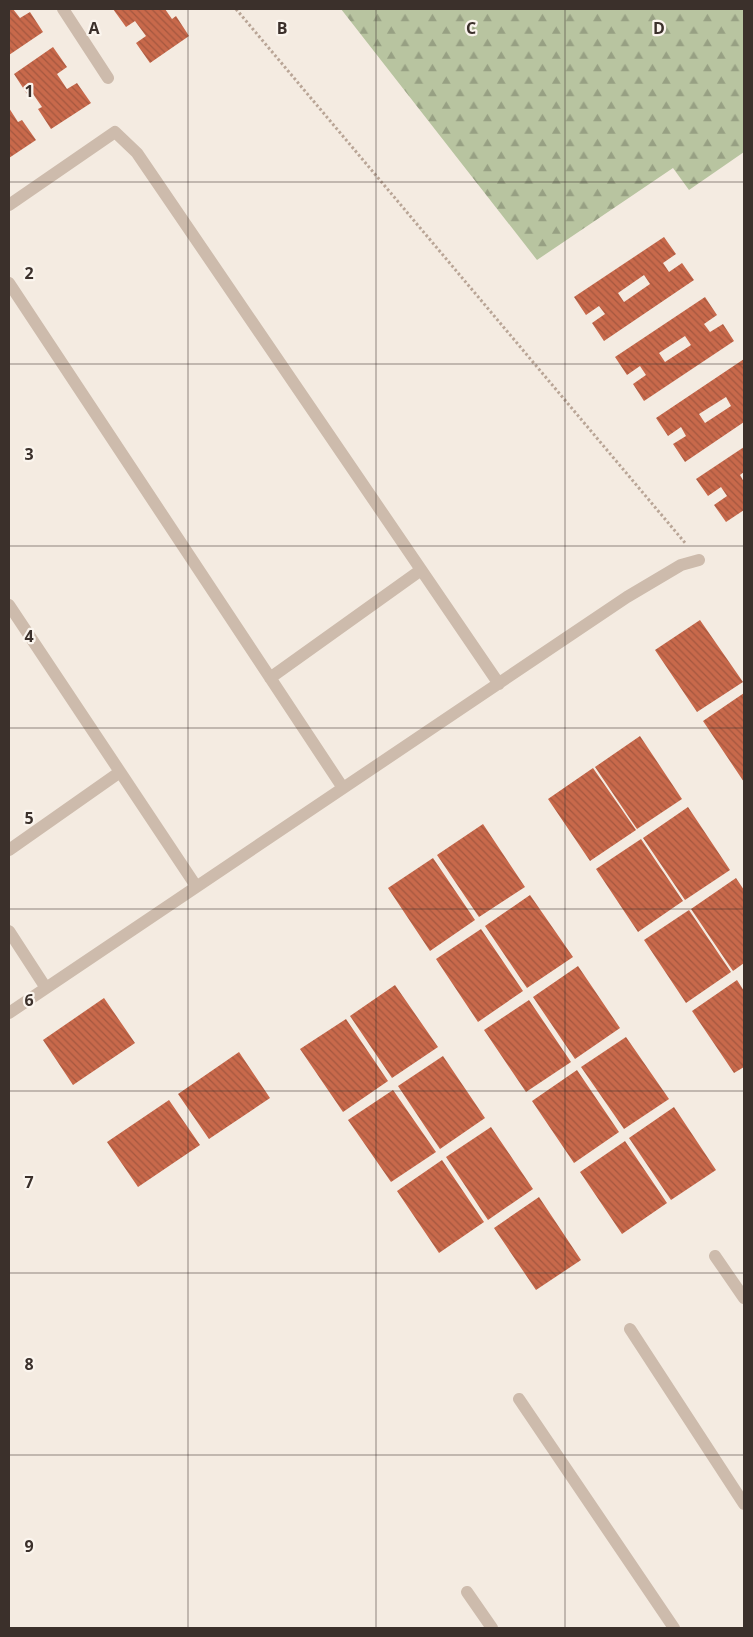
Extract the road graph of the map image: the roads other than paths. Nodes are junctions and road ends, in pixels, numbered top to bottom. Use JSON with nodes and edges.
{"nodes":[{"id":1,"x":63,"y":9,"type":"edge"},
{"id":2,"x":108,"y":78,"type":"dead end"},
{"id":3,"x":9,"y":205,"type":"edge"},
{"id":4,"x":9,"y":283,"type":"edge"},
{"id":5,"x":699,"y":560,"type":"road end"},
{"id":6,"x":421,"y":570,"type":"junction"},
{"id":7,"x":9,"y":605,"type":"edge"},
{"id":8,"x":270,"y":678,"type":"junction"},
{"id":9,"x":498,"y":684,"type":"junction"},
{"id":10,"x":120,"y":772,"type":"junction"},
{"id":11,"x":344,"y":788,"type":"junction"},
{"id":12,"x":9,"y":850,"type":"edge"},
{"id":13,"x":196,"y":886,"type":"junction"},
{"id":14,"x":9,"y":931,"type":"edge"},
{"id":15,"x":46,"y":988,"type":"junction"},
{"id":16,"x":9,"y":1013,"type":"edge"},
{"id":17,"x":715,"y":1256,"type":"dead end"},
{"id":18,"x":744,"y":1298,"type":"edge"},
{"id":19,"x":630,"y":1329,"type":"dead end"},
{"id":20,"x":519,"y":1399,"type":"dead end"},
{"id":21,"x":744,"y":1504,"type":"edge"},
{"id":22,"x":467,"y":1592,"type":"dead end"},
{"id":23,"x":492,"y":1628,"type":"edge"},
{"id":24,"x":674,"y":1628,"type":"edge"}],
"edges":[{"from":1,"to":2,"type":"street"},
{"from":3,"to":6,"type":"street"},
{"from":4,"to":8,"type":"street"},
{"from":5,"to":9,"type":"street"},
{"from":6,"to":8,"type":"street"},
{"from":6,"to":9,"type":"street"},
{"from":7,"to":10,"type":"street"},
{"from":8,"to":11,"type":"street"},
{"from":9,"to":11,"type":"street"},
{"from":10,"to":12,"type":"street"},
{"from":10,"to":13,"type":"street"},
{"from":11,"to":13,"type":"street"},
{"from":13,"to":15,"type":"street"},
{"from":14,"to":15,"type":"street"},
{"from":15,"to":16,"type":"street"},
{"from":17,"to":18,"type":"street"},
{"from":19,"to":21,"type":"street"},
{"from":20,"to":24,"type":"street"},
{"from":22,"to":23,"type":"street"}]}
